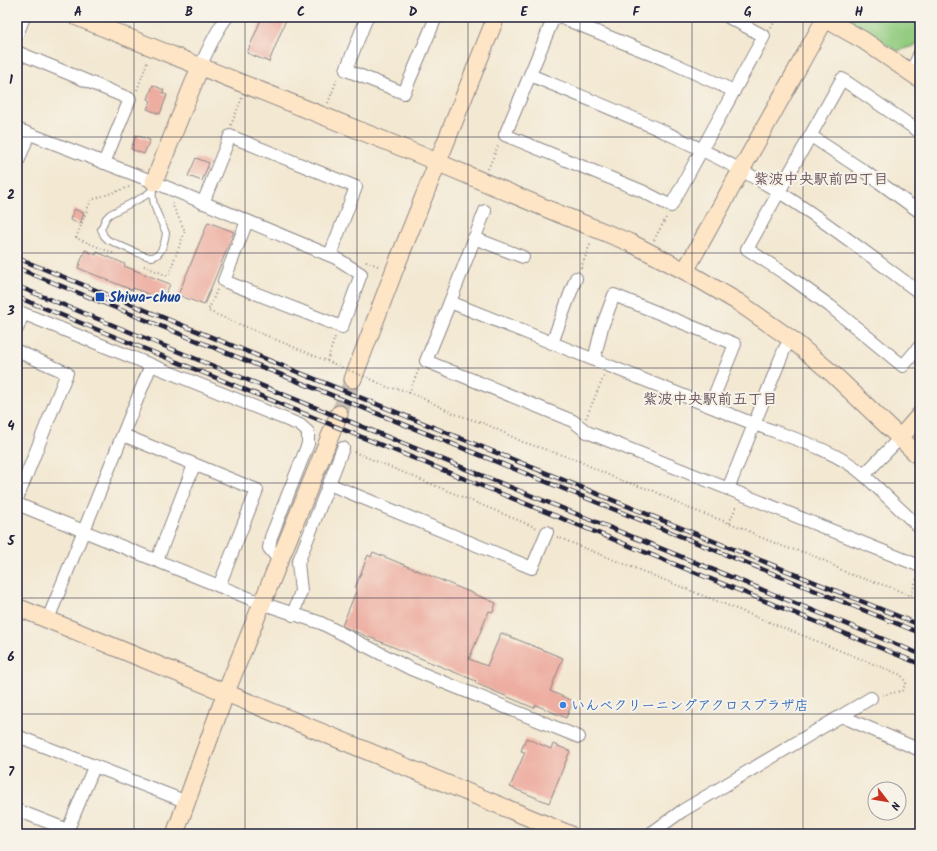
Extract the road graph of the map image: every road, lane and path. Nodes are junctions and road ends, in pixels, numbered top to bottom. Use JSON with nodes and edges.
{"nodes":[{"id":1,"x":24,"y":17,"type":"edge"},
{"id":2,"x":78,"y":17,"type":"edge"},
{"id":3,"x":226,"y":17,"type":"edge"},
{"id":4,"x":367,"y":17,"type":"edge"},
{"id":5,"x":436,"y":17,"type":"edge"},
{"id":6,"x":496,"y":17,"type":"edge"},
{"id":7,"x":554,"y":17,"type":"edge"},
{"id":8,"x":560,"y":17,"type":"edge"},
{"id":9,"x":728,"y":17,"type":"edge"},
{"id":10,"x":824,"y":18,"type":"edge"},
{"id":11,"x":17,"y":35,"type":"edge"},
{"id":12,"x":17,"y":52,"type":"edge"},
{"id":13,"x":920,"y":53,"type":"edge"},
{"id":14,"x":148,"y":59,"type":"dead end"},
{"id":15,"x":200,"y":67,"type":"junction"},
{"id":16,"x":346,"y":70,"type":"junction"},
{"id":17,"x":530,"y":75,"type":"junction"},
{"id":18,"x":916,"y":76,"type":"edge"},
{"id":19,"x":734,"y":91,"type":"junction"},
{"id":20,"x":242,"y":98,"type":"dead end"},
{"id":21,"x":130,"y":99,"type":"junction"},
{"id":22,"x":328,"y":104,"type":"dead end"},
{"id":23,"x":17,"y":130,"type":"edge"},
{"id":24,"x":920,"y":132,"type":"edge"},
{"id":25,"x":29,"y":134,"type":"junction"},
{"id":26,"x":505,"y":135,"type":"junction"},
{"id":27,"x":230,"y":136,"type":"junction"},
{"id":28,"x":811,"y":136,"type":"junction"},
{"id":29,"x":702,"y":149,"type":"junction"},
{"id":30,"x":437,"y":162,"type":"junction"},
{"id":31,"x":104,"y":163,"type":"junction"},
{"id":32,"x":17,"y":164,"type":"edge"},
{"id":33,"x":488,"y":170,"type":"dead end"},
{"id":34,"x":741,"y":170,"type":"junction"},
{"id":35,"x":135,"y":185,"type":"dead end"},
{"id":36,"x":154,"y":186,"type":"junction"},
{"id":37,"x":779,"y":192,"type":"junction"},
{"id":38,"x":169,"y":197,"type":"dead end"},
{"id":39,"x":203,"y":203,"type":"junction"},
{"id":40,"x":671,"y":206,"type":"junction"},
{"id":41,"x":485,"y":212,"type":"dead end"},
{"id":42,"x":920,"y":212,"type":"edge"},
{"id":43,"x":247,"y":221,"type":"junction"},
{"id":44,"x":474,"y":238,"type":"junction"},
{"id":45,"x":654,"y":240,"type":"dead end"},
{"id":46,"x":592,"y":241,"type":"dead end"},
{"id":47,"x":330,"y":255,"type":"junction"},
{"id":48,"x":118,"y":256,"type":"dead end"},
{"id":49,"x":523,"y":257,"type":"dead end"},
{"id":50,"x":366,"y":261,"type":"dead end"},
{"id":51,"x":140,"y":264,"type":"dead end"},
{"id":52,"x":380,"y":267,"type":"dead end"},
{"id":53,"x":685,"y":271,"type":"junction"},
{"id":54,"x":576,"y":278,"type":"joint"},
{"id":55,"x":224,"y":281,"type":"junction"},
{"id":56,"x":920,"y":293,"type":"edge"},
{"id":57,"x":450,"y":302,"type":"junction"},
{"id":58,"x":20,"y":313,"type":"edge"},
{"id":59,"x":339,"y":326,"type":"junction"},
{"id":60,"x":17,"y":329,"type":"edge"},
{"id":61,"x":791,"y":339,"type":"junction"},
{"id":62,"x":552,"y":343,"type":"junction"},
{"id":63,"x":920,"y":346,"type":"edge"},
{"id":64,"x":17,"y":351,"type":"edge"},
{"id":65,"x":594,"y":360,"type":"junction"},
{"id":66,"x":327,"y":361,"type":"junction"},
{"id":67,"x":426,"y":361,"type":"junction"},
{"id":68,"x":152,"y":365,"type":"junction"},
{"id":69,"x":605,"y":373,"type":"dead end"},
{"id":70,"x":353,"y":379,"type":"tunnel mouth"},
{"id":71,"x":409,"y":393,"type":"junction"},
{"id":72,"x":710,"y":406,"type":"junction"},
{"id":73,"x":339,"y":414,"type":"tunnel mouth"},
{"id":74,"x":920,"y":415,"type":"edge"},
{"id":75,"x":754,"y":424,"type":"junction"},
{"id":76,"x":582,"y":428,"type":"junction"},
{"id":77,"x":123,"y":435,"type":"junction"},
{"id":78,"x":900,"y":438,"type":"junction"},
{"id":79,"x":343,"y":448,"type":"joint"},
{"id":80,"x":920,"y":457,"type":"edge"},
{"id":81,"x":194,"y":465,"type":"junction"},
{"id":82,"x":864,"y":475,"type":"junction"},
{"id":83,"x":329,"y":484,"type":"junction"},
{"id":84,"x":728,"y":489,"type":"junction"},
{"id":85,"x":741,"y":494,"type":"junction"},
{"id":86,"x":17,"y":499,"type":"edge"},
{"id":87,"x":17,"y":504,"type":"edge"},
{"id":88,"x":729,"y":523,"type":"junction"},
{"id":89,"x":920,"y":528,"type":"edge"},
{"id":90,"x":84,"y":531,"type":"junction"},
{"id":91,"x":547,"y":532,"type":"junction"},
{"id":92,"x":157,"y":560,"type":"junction"},
{"id":93,"x":279,"y":560,"type":"junction"},
{"id":94,"x":919,"y":571,"type":"edge"},
{"id":95,"x":219,"y":586,"type":"junction"},
{"id":96,"x":261,"y":603,"type":"junction"},
{"id":97,"x":17,"y":607,"type":"edge"},
{"id":98,"x":293,"y":615,"type":"junction"},
{"id":99,"x":48,"y":619,"type":"junction"},
{"id":100,"x":226,"y":692,"type":"junction"},
{"id":101,"x":871,"y":698,"type":"joint"},
{"id":102,"x":842,"y":716,"type":"junction"},
{"id":103,"x":17,"y":736,"type":"edge"},
{"id":104,"x":579,"y":737,"type":"dead end"},
{"id":105,"x":920,"y":750,"type":"edge"},
{"id":106,"x":94,"y":767,"type":"junction"},
{"id":107,"x":187,"y":802,"type":"junction"},
{"id":108,"x":17,"y":810,"type":"edge"},
{"id":109,"x":67,"y":832,"type":"edge"},
{"id":110,"x":655,"y":833,"type":"edge"},
{"id":111,"x":175,"y":834,"type":"edge"},
{"id":112,"x":569,"y":834,"type":"edge"}],
"edges":[{"from":1,"to":11,"type":"street"},
{"from":2,"to":15,"type":"street"},
{"from":3,"to":15,"type":"street"},
{"from":4,"to":16,"type":"street"},
{"from":5,"to":16,"type":"street"},
{"from":6,"to":30,"type":"street"},
{"from":7,"to":17,"type":"street"},
{"from":8,"to":19,"type":"street"},
{"from":9,"to":19,"type":"street"},
{"from":10,"to":18,"type":"street"},
{"from":10,"to":34,"type":"street"},
{"from":12,"to":21,"type":"street"},
{"from":13,"to":18,"type":"street"},
{"from":14,"to":21,"type":"path"},
{"from":15,"to":30,"type":"street"},
{"from":15,"to":36,"type":"street"},
{"from":16,"to":22,"type":"path"},
{"from":17,"to":26,"type":"street"},
{"from":17,"to":29,"type":"street"},
{"from":19,"to":29,"type":"street"},
{"from":20,"to":27,"type":"path"},
{"from":21,"to":31,"type":"street"},
{"from":23,"to":25,"type":"street"},
{"from":24,"to":28,"type":"street"},
{"from":25,"to":31,"type":"street"},
{"from":25,"to":32,"type":"street"},
{"from":26,"to":33,"type":"path"},
{"from":26,"to":40,"type":"street"},
{"from":27,"to":39,"type":"street"},
{"from":27,"to":47,"type":"street"},
{"from":28,"to":37,"type":"street"},
{"from":28,"to":42,"type":"street"},
{"from":29,"to":34,"type":"street"},
{"from":29,"to":40,"type":"street"},
{"from":30,"to":53,"type":"street"},
{"from":30,"to":70,"type":"street"},
{"from":31,"to":36,"type":"street"},
{"from":34,"to":37,"type":"street"},
{"from":34,"to":53,"type":"street"},
{"from":35,"to":48,"type":"path"},
{"from":36,"to":36,"type":"lane"},
{"from":36,"to":39,"type":"street"},
{"from":37,"to":56,"type":"street"},
{"from":37,"to":63,"type":"street"},
{"from":38,"to":51,"type":"path"},
{"from":39,"to":43,"type":"street"},
{"from":40,"to":45,"type":"path"},
{"from":41,"to":44,"type":"street"},
{"from":43,"to":47,"type":"street"},
{"from":43,"to":55,"type":"street"},
{"from":44,"to":49,"type":"street"},
{"from":44,"to":57,"type":"street"},
{"from":46,"to":54,"type":"path"},
{"from":47,"to":59,"type":"street"},
{"from":50,"to":52,"type":"path"},
{"from":53,"to":61,"type":"street"},
{"from":54,"to":62,"type":"street"},
{"from":55,"to":59,"type":"street"},
{"from":55,"to":66,"type":"path"},
{"from":57,"to":62,"type":"street"},
{"from":57,"to":67,"type":"street"},
{"from":58,"to":60,"type":"street"},
{"from":58,"to":68,"type":"street"},
{"from":59,"to":66,"type":"path"},
{"from":61,"to":75,"type":"street"},
{"from":61,"to":78,"type":"street"},
{"from":62,"to":65,"type":"street"},
{"from":64,"to":86,"type":"street"},
{"from":65,"to":72,"type":"street"},
{"from":65,"to":72,"type":"street"},
{"from":66,"to":71,"type":"path","bridge":true},
{"from":67,"to":71,"type":"path"},
{"from":67,"to":76,"type":"street"},
{"from":68,"to":77,"type":"street"},
{"from":68,"to":93,"type":"street"},
{"from":69,"to":76,"type":"path"},
{"from":71,"to":88,"type":"path"},
{"from":72,"to":75,"type":"street"},
{"from":73,"to":93,"type":"street"},
{"from":74,"to":78,"type":"street"},
{"from":75,"to":82,"type":"street"},
{"from":75,"to":84,"type":"street"},
{"from":76,"to":84,"type":"street"},
{"from":77,"to":81,"type":"street"},
{"from":77,"to":90,"type":"street"},
{"from":78,"to":80,"type":"street"},
{"from":78,"to":82,"type":"street"},
{"from":79,"to":83,"type":"street"},
{"from":79,"to":91,"type":"path"},
{"from":81,"to":92,"type":"street"},
{"from":81,"to":95,"type":"street"},
{"from":82,"to":89,"type":"street"},
{"from":83,"to":91,"type":"street"},
{"from":83,"to":98,"type":"street"},
{"from":84,"to":85,"type":"street"},
{"from":85,"to":88,"type":"path"},
{"from":85,"to":94,"type":"street"},
{"from":87,"to":90,"type":"street"},
{"from":88,"to":94,"type":"path"},
{"from":90,"to":92,"type":"street"},
{"from":90,"to":99,"type":"street"},
{"from":91,"to":101,"type":"path"},
{"from":92,"to":95,"type":"street"},
{"from":93,"to":96,"type":"street"},
{"from":95,"to":96,"type":"street"},
{"from":96,"to":98,"type":"street"},
{"from":96,"to":100,"type":"street"},
{"from":97,"to":99,"type":"street"},
{"from":98,"to":104,"type":"street"},
{"from":99,"to":100,"type":"street"},
{"from":100,"to":107,"type":"street"},
{"from":100,"to":112,"type":"street"},
{"from":101,"to":102,"type":"street"},
{"from":102,"to":105,"type":"street"},
{"from":102,"to":110,"type":"street"},
{"from":103,"to":106,"type":"street"},
{"from":106,"to":107,"type":"street"},
{"from":106,"to":109,"type":"street"},
{"from":107,"to":111,"type":"street"},
{"from":108,"to":109,"type":"street"}]}
